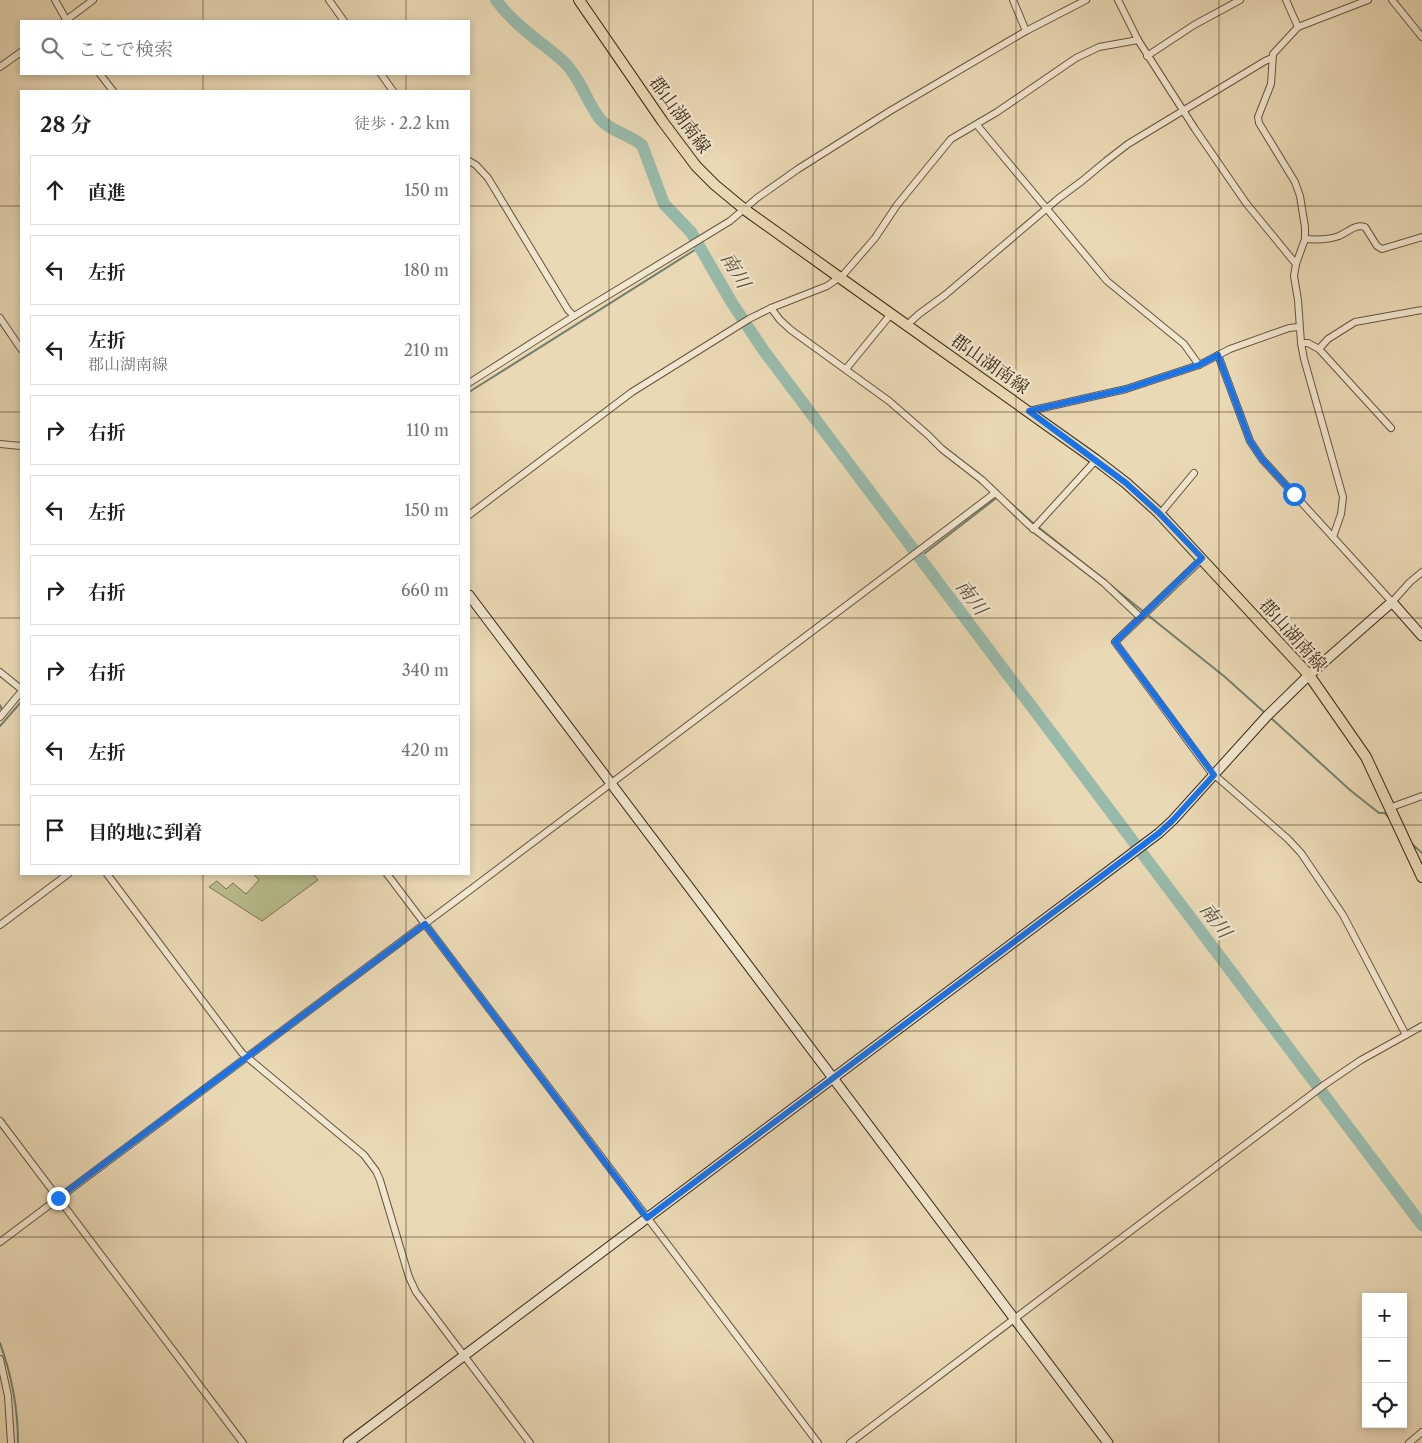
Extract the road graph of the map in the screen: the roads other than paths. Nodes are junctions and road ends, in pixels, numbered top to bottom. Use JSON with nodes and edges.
{"nodes":[{"id":1,"x":56,"y":0,"type":"edge"},
{"id":2,"x":93,"y":0,"type":"edge"},
{"id":3,"x":329,"y":0,"type":"edge"},
{"id":4,"x":579,"y":0,"type":"edge"},
{"id":5,"x":1013,"y":0,"type":"edge"},
{"id":6,"x":1086,"y":0,"type":"edge"},
{"id":7,"x":1118,"y":0,"type":"edge"},
{"id":8,"x":1240,"y":0,"type":"edge"},
{"id":9,"x":1286,"y":0,"type":"edge"},
{"id":10,"x":1368,"y":0,"type":"edge"},
{"id":11,"x":1392,"y":0,"type":"edge"},
{"id":12,"x":66,"y":20,"type":"edge"},
{"id":13,"x":67,"y":20,"type":"edge"},
{"id":14,"x":343,"y":20,"type":"edge"},
{"id":15,"x":1298,"y":27,"type":"junction"},
{"id":16,"x":1026,"y":31,"type":"junction"},
{"id":17,"x":1422,"y":37,"type":"edge"},
{"id":18,"x":1138,"y":40,"type":"junction"},
{"id":19,"x":20,"y":53,"type":"edge"},
{"id":20,"x":1147,"y":56,"type":"junction"},
{"id":21,"x":1272,"y":58,"type":"junction"},
{"id":22,"x":0,"y":67,"type":"edge"},
{"id":23,"x":101,"y":75,"type":"edge"},
{"id":24,"x":381,"y":75,"type":"edge"},
{"id":25,"x":111,"y":90,"type":"edge"},
{"id":26,"x":392,"y":90,"type":"edge"},
{"id":27,"x":1183,"y":111,"type":"junction"},
{"id":28,"x":977,"y":124,"type":"junction"},
{"id":29,"x":470,"y":162,"type":"edge"},
{"id":30,"x":1047,"y":208,"type":"junction"},
{"id":31,"x":744,"y":209,"type":"junction"},
{"id":32,"x":1422,"y":237,"type":"edge"},
{"id":33,"x":1306,"y":239,"type":"junction"},
{"id":34,"x":1296,"y":264,"type":"junction"},
{"id":35,"x":839,"y":278,"type":"junction"},
{"id":36,"x":771,"y":308,"type":"junction"},
{"id":37,"x":1422,"y":310,"type":"edge"},
{"id":38,"x":891,"y":314,"type":"junction"},
{"id":39,"x":574,"y":316,"type":"junction"},
{"id":40,"x":0,"y":318,"type":"edge"},
{"id":41,"x":907,"y":325,"type":"junction"},
{"id":42,"x":1300,"y":327,"type":"junction"},
{"id":43,"x":1302,"y":344,"type":"junction"},
{"id":44,"x":20,"y":348,"type":"edge"},
{"id":45,"x":1320,"y":349,"type":"junction"},
{"id":46,"x":1218,"y":355,"type":"junction"},
{"id":47,"x":1199,"y":365,"type":"junction"},
{"id":48,"x":846,"y":369,"type":"junction"},
{"id":49,"x":470,"y":382,"type":"edge"},
{"id":50,"x":1029,"y":411,"type":"junction"},
{"id":51,"x":1391,"y":428,"type":"dead end"},
{"id":52,"x":0,"y":444,"type":"edge"},
{"id":53,"x":20,"y":446,"type":"edge"},
{"id":54,"x":1096,"y":460,"type":"junction"},
{"id":55,"x":1194,"y":473,"type":"dead end"},
{"id":56,"x":995,"y":493,"type":"junction"},
{"id":57,"x":470,"y":514,"type":"edge"},
{"id":58,"x":1160,"y":514,"type":"junction"},
{"id":59,"x":1033,"y":529,"type":"junction"},
{"id":60,"x":1333,"y":537,"type":"junction"},
{"id":61,"x":1202,"y":558,"type":"junction"},
{"id":62,"x":1422,"y":572,"type":"edge"},
{"id":63,"x":470,"y":596,"type":"edge"},
{"id":64,"x":1392,"y":602,"type":"junction"},
{"id":65,"x":1140,"y":617,"type":"junction"},
{"id":66,"x":1422,"y":636,"type":"edge"},
{"id":67,"x":0,"y":674,"type":"edge"},
{"id":68,"x":1309,"y":675,"type":"junction"},
{"id":69,"x":20,"y":690,"type":"edge"},
{"id":70,"x":20,"y":692,"type":"edge"},
{"id":71,"x":0,"y":717,"type":"edge"},
{"id":72,"x":1214,"y":775,"type":"junction"},
{"id":73,"x":612,"y":783,"type":"junction"},
{"id":74,"x":1422,"y":796,"type":"edge"},
{"id":75,"x":1390,"y":808,"type":"junction"},
{"id":76,"x":67,"y":875,"type":"edge"},
{"id":77,"x":108,"y":875,"type":"edge"},
{"id":78,"x":388,"y":875,"type":"edge"},
{"id":79,"x":1422,"y":877,"type":"edge"},
{"id":80,"x":425,"y":924,"type":"junction"},
{"id":81,"x":0,"y":925,"type":"edge"},
{"id":82,"x":1422,"y":1026,"type":"edge"},
{"id":83,"x":1406,"y":1034,"type":"junction"},
{"id":84,"x":246,"y":1058,"type":"junction"},
{"id":85,"x":833,"y":1077,"type":"junction"},
{"id":86,"x":0,"y":1121,"type":"edge"},
{"id":87,"x":58,"y":1198,"type":"junction"},
{"id":88,"x":647,"y":1218,"type":"junction"},
{"id":89,"x":0,"y":1242,"type":"edge"},
{"id":90,"x":1015,"y":1319,"type":"junction"},
{"id":91,"x":464,"y":1356,"type":"junction"},
{"id":92,"x":0,"y":1359,"type":"edge"},
{"id":93,"x":1422,"y":1432,"type":"edge"},
{"id":94,"x":11,"y":1443,"type":"edge"},
{"id":95,"x":243,"y":1443,"type":"edge"},
{"id":96,"x":348,"y":1443,"type":"edge"},
{"id":97,"x":530,"y":1443,"type":"edge"},
{"id":98,"x":818,"y":1443,"type":"edge"},
{"id":99,"x":850,"y":1443,"type":"edge"},
{"id":100,"x":1108,"y":1443,"type":"edge"},
{"id":101,"x":1409,"y":1443,"type":"edge"}],
"edges":[{"from":1,"to":12,"type":"street"},
{"from":2,"to":13,"type":"street"},
{"from":3,"to":14,"type":"street"},
{"from":4,"to":31,"type":"main road","name":"郡山湖南線"},
{"from":5,"to":16,"type":"street"},
{"from":6,"to":16,"type":"street"},
{"from":7,"to":18,"type":"street"},
{"from":8,"to":20,"type":"street"},
{"from":9,"to":15,"type":"street"},
{"from":10,"to":15,"type":"street"},
{"from":11,"to":17,"type":"street"},
{"from":15,"to":21,"type":"street"},
{"from":16,"to":31,"type":"street"},
{"from":18,"to":20,"type":"street"},
{"from":18,"to":28,"type":"street"},
{"from":19,"to":22,"type":"street"},
{"from":20,"to":27,"type":"street"},
{"from":21,"to":27,"type":"street"},
{"from":21,"to":33,"type":"street"},
{"from":23,"to":25,"type":"street"},
{"from":24,"to":26,"type":"street"},
{"from":27,"to":30,"type":"street"},
{"from":27,"to":34,"type":"street"},
{"from":28,"to":30,"type":"street"},
{"from":28,"to":35,"type":"street"},
{"from":29,"to":39,"type":"street"},
{"from":30,"to":41,"type":"street"},
{"from":30,"to":47,"type":"street"},
{"from":31,"to":35,"type":"main road","name":"郡山湖南線"},
{"from":31,"to":39,"type":"street"},
{"from":32,"to":33,"type":"street"},
{"from":33,"to":34,"type":"street"},
{"from":34,"to":42,"type":"street"},
{"from":35,"to":36,"type":"street"},
{"from":35,"to":38,"type":"main road","name":"郡山湖南線"},
{"from":36,"to":48,"type":"street"},
{"from":36,"to":57,"type":"street"},
{"from":37,"to":45,"type":"street"},
{"from":38,"to":41,"type":"main road","name":"郡山湖南線"},
{"from":38,"to":48,"type":"street"},
{"from":39,"to":49,"type":"street"},
{"from":40,"to":44,"type":"street"},
{"from":41,"to":50,"type":"main road","name":"郡山湖南線"},
{"from":42,"to":43,"type":"street"},
{"from":42,"to":46,"type":"street"},
{"from":43,"to":45,"type":"street"},
{"from":43,"to":60,"type":"street"},
{"from":45,"to":51,"type":"street"},
{"from":46,"to":47,"type":"street"},
{"from":46,"to":60,"type":"street"},
{"from":47,"to":50,"type":"street"},
{"from":48,"to":56,"type":"street"},
{"from":50,"to":54,"type":"main road","name":"郡山湖南線"},
{"from":52,"to":53,"type":"street"},
{"from":54,"to":58,"type":"main road","name":"郡山湖南線"},
{"from":54,"to":59,"type":"street"},
{"from":55,"to":58,"type":"street"},
{"from":56,"to":59,"type":"street"},
{"from":56,"to":73,"type":"street"},
{"from":58,"to":61,"type":"main road","name":"郡山湖南線"},
{"from":59,"to":65,"type":"street"},
{"from":60,"to":64,"type":"street"},
{"from":61,"to":65,"type":"street"},
{"from":61,"to":68,"type":"main road","name":"郡山湖南線"},
{"from":62,"to":64,"type":"street"},
{"from":63,"to":73,"type":"street"},
{"from":64,"to":66,"type":"street"},
{"from":64,"to":68,"type":"street"},
{"from":65,"to":72,"type":"street"},
{"from":67,"to":69,"type":"street"},
{"from":68,"to":72,"type":"street"},
{"from":68,"to":75,"type":"main road","name":"郡山湖南線"},
{"from":70,"to":71,"type":"street"},
{"from":72,"to":83,"type":"street"},
{"from":72,"to":85,"type":"street"},
{"from":73,"to":80,"type":"street"},
{"from":73,"to":85,"type":"street"},
{"from":74,"to":75,"type":"street"},
{"from":75,"to":79,"type":"main road","name":"郡山湖南線"},
{"from":76,"to":81,"type":"street"},
{"from":77,"to":84,"type":"street"},
{"from":78,"to":80,"type":"street"},
{"from":80,"to":84,"type":"street"},
{"from":80,"to":88,"type":"street"},
{"from":82,"to":83,"type":"street"},
{"from":83,"to":90,"type":"street"},
{"from":84,"to":87,"type":"street"},
{"from":84,"to":91,"type":"street"},
{"from":85,"to":88,"type":"street"},
{"from":85,"to":90,"type":"street"},
{"from":86,"to":87,"type":"street"},
{"from":87,"to":89,"type":"street"},
{"from":87,"to":95,"type":"street"},
{"from":88,"to":91,"type":"street"},
{"from":88,"to":98,"type":"street"},
{"from":90,"to":99,"type":"street"},
{"from":90,"to":100,"type":"street"},
{"from":91,"to":96,"type":"street"},
{"from":91,"to":97,"type":"street"},
{"from":92,"to":94,"type":"street"},
{"from":93,"to":101,"type":"street"}]}
